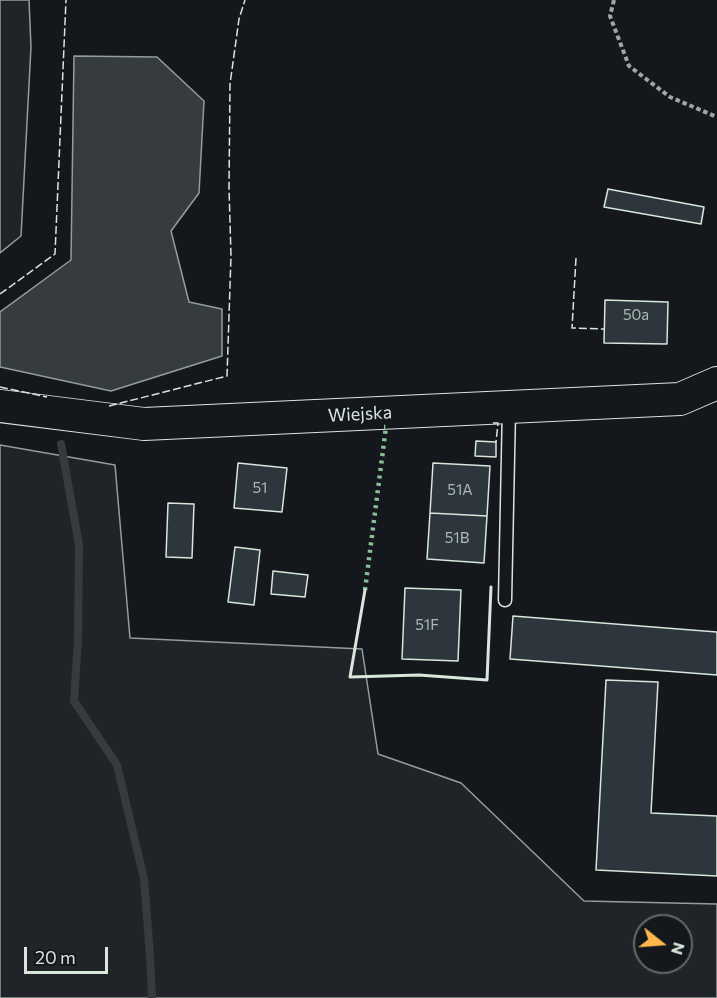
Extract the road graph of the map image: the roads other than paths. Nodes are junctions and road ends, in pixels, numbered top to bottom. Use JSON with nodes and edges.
{"nodes":[{"id":1,"x":717,"y":383,"type":"edge"},
{"id":2,"x":0,"y":406,"type":"edge"},
{"id":3,"x":509,"y":407,"type":"junction"},
{"id":4,"x":505,"y":600,"type":"dead end"}],
"edges":[{"from":1,"to":3,"type":"street","name":"Wiejska"},
{"from":2,"to":3,"type":"street","name":"Wiejska"},
{"from":3,"to":4,"type":"lane"}]}
